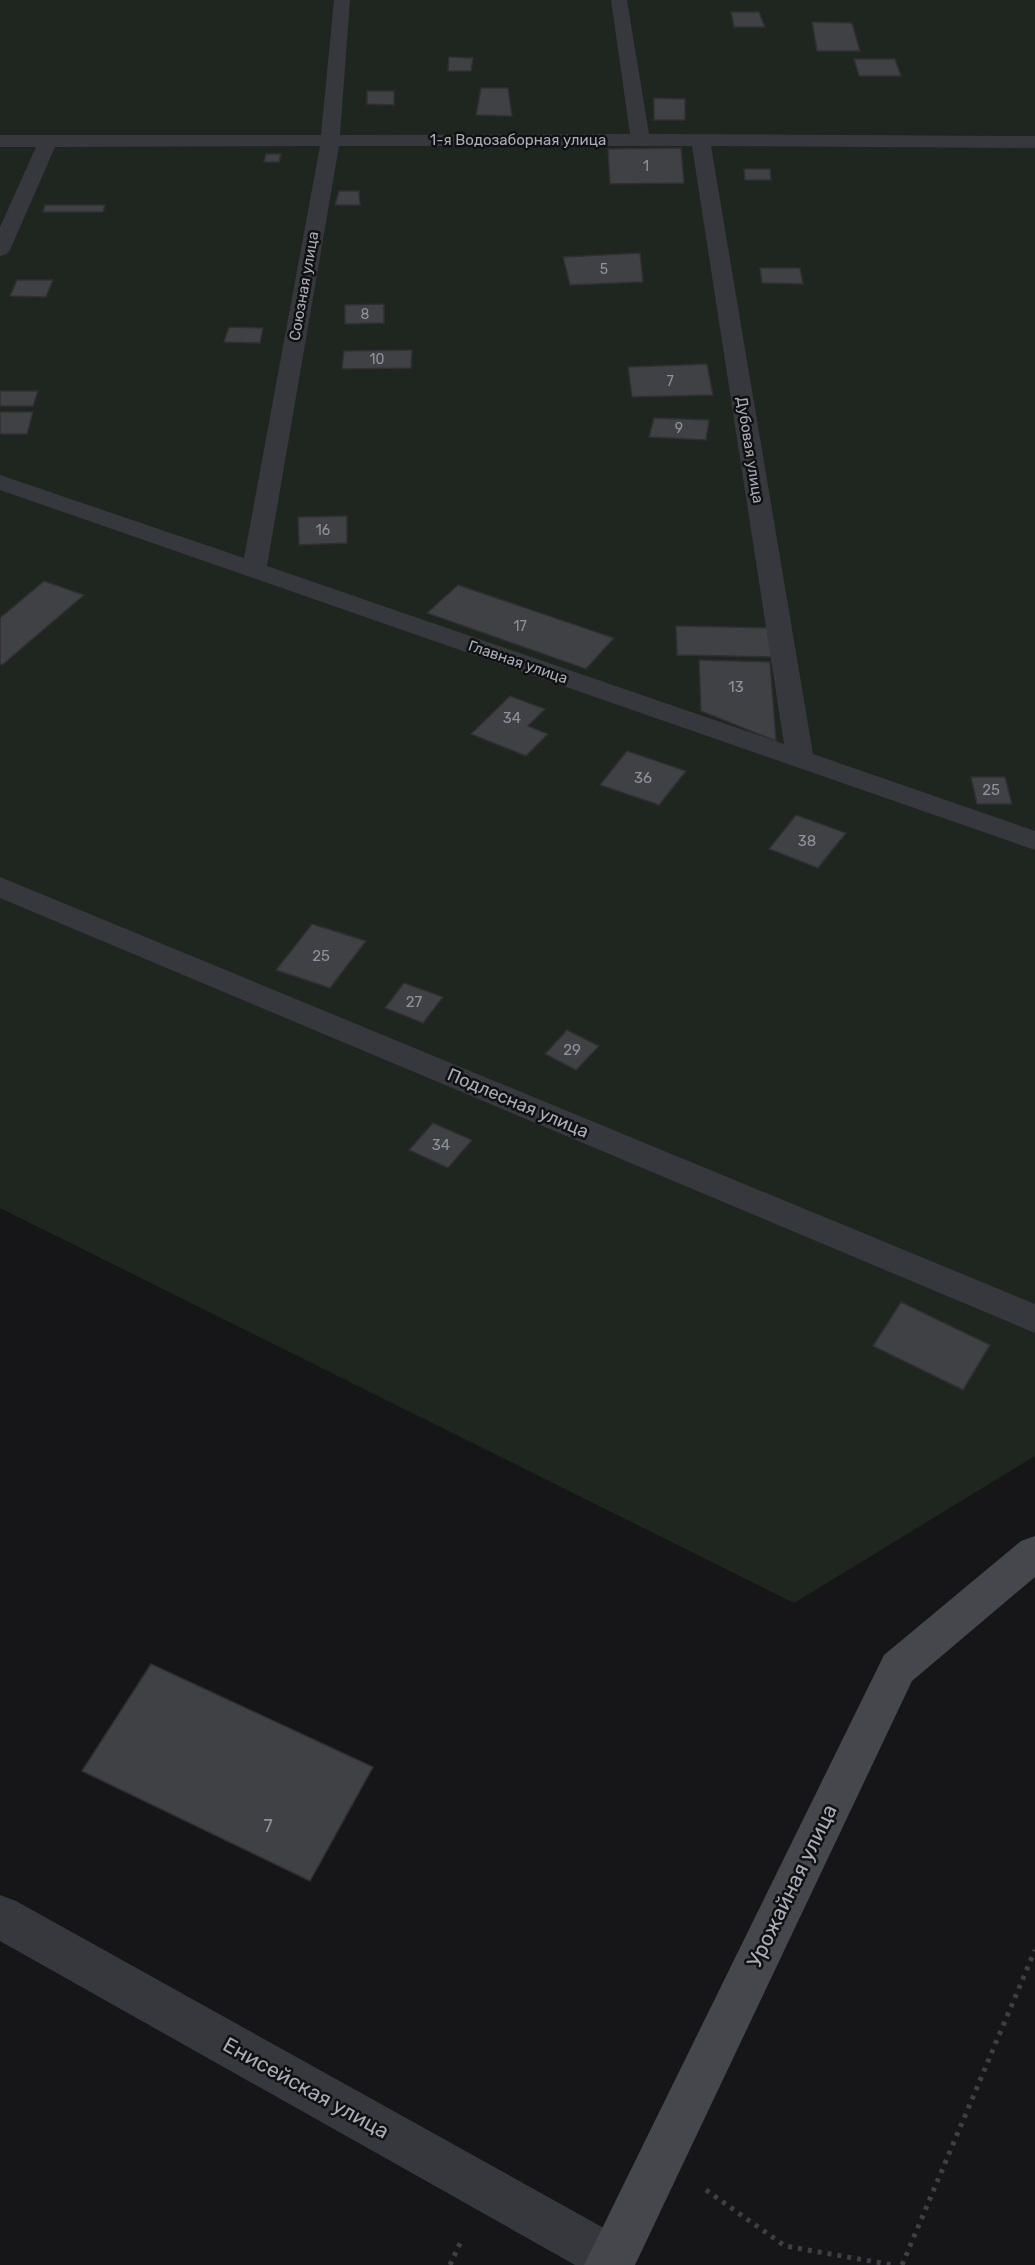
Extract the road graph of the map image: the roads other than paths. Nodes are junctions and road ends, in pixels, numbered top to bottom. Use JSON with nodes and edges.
{"nodes":[{"id":1,"x":342,"y":0,"type":"edge"},
{"id":2,"x":619,"y":0,"type":"edge"},
{"id":3,"x":48,"y":140,"type":"junction"},
{"id":4,"x":640,"y":140,"type":"junction"},
{"id":5,"x":701,"y":140,"type":"junction"},
{"id":6,"x":0,"y":141,"type":"edge"},
{"id":7,"x":330,"y":142,"type":"junction"},
{"id":8,"x":1035,"y":142,"type":"edge"},
{"id":9,"x":0,"y":250,"type":"edge"},
{"id":10,"x":0,"y":482,"type":"edge"},
{"id":11,"x":254,"y":570,"type":"junction"},
{"id":12,"x":800,"y":760,"type":"junction"},
{"id":13,"x":1035,"y":841,"type":"edge"},
{"id":14,"x":0,"y":887,"type":"edge"},
{"id":15,"x":1035,"y":1319,"type":"edge"},
{"id":16,"x":1035,"y":1553,"type":"edge"},
{"id":17,"x":0,"y":1917,"type":"edge"},
{"id":18,"x":611,"y":2262,"type":"edge"}],
"edges":[{"from":1,"to":7,"type":"street","name":"Союзная улица"},
{"from":2,"to":4,"type":"street"},
{"from":3,"to":6,"type":"street","name":"1-я Водозаборная улица"},
{"from":3,"to":7,"type":"street","name":"1-я Водозаборная улица"},
{"from":3,"to":9,"type":"street"},
{"from":4,"to":5,"type":"street","name":"1-я Водозаборная улица"},
{"from":4,"to":7,"type":"street","name":"1-я Водозаборная улица"},
{"from":5,"to":8,"type":"street","name":"1-я Водозаборная улица"},
{"from":5,"to":12,"type":"street","name":"Дубовая улица"},
{"from":7,"to":11,"type":"street","name":"Союзная улица"},
{"from":10,"to":11,"type":"street","name":"Главная улица"},
{"from":11,"to":12,"type":"street","name":"Главная улица"},
{"from":12,"to":13,"type":"street","name":"Главная улица"},
{"from":14,"to":15,"type":"street","name":"Подлесная улица"},
{"from":16,"to":18,"type":"main road","name":"Урожайная улица"},
{"from":17,"to":18,"type":"street","name":"Енисейская улица"}]}
